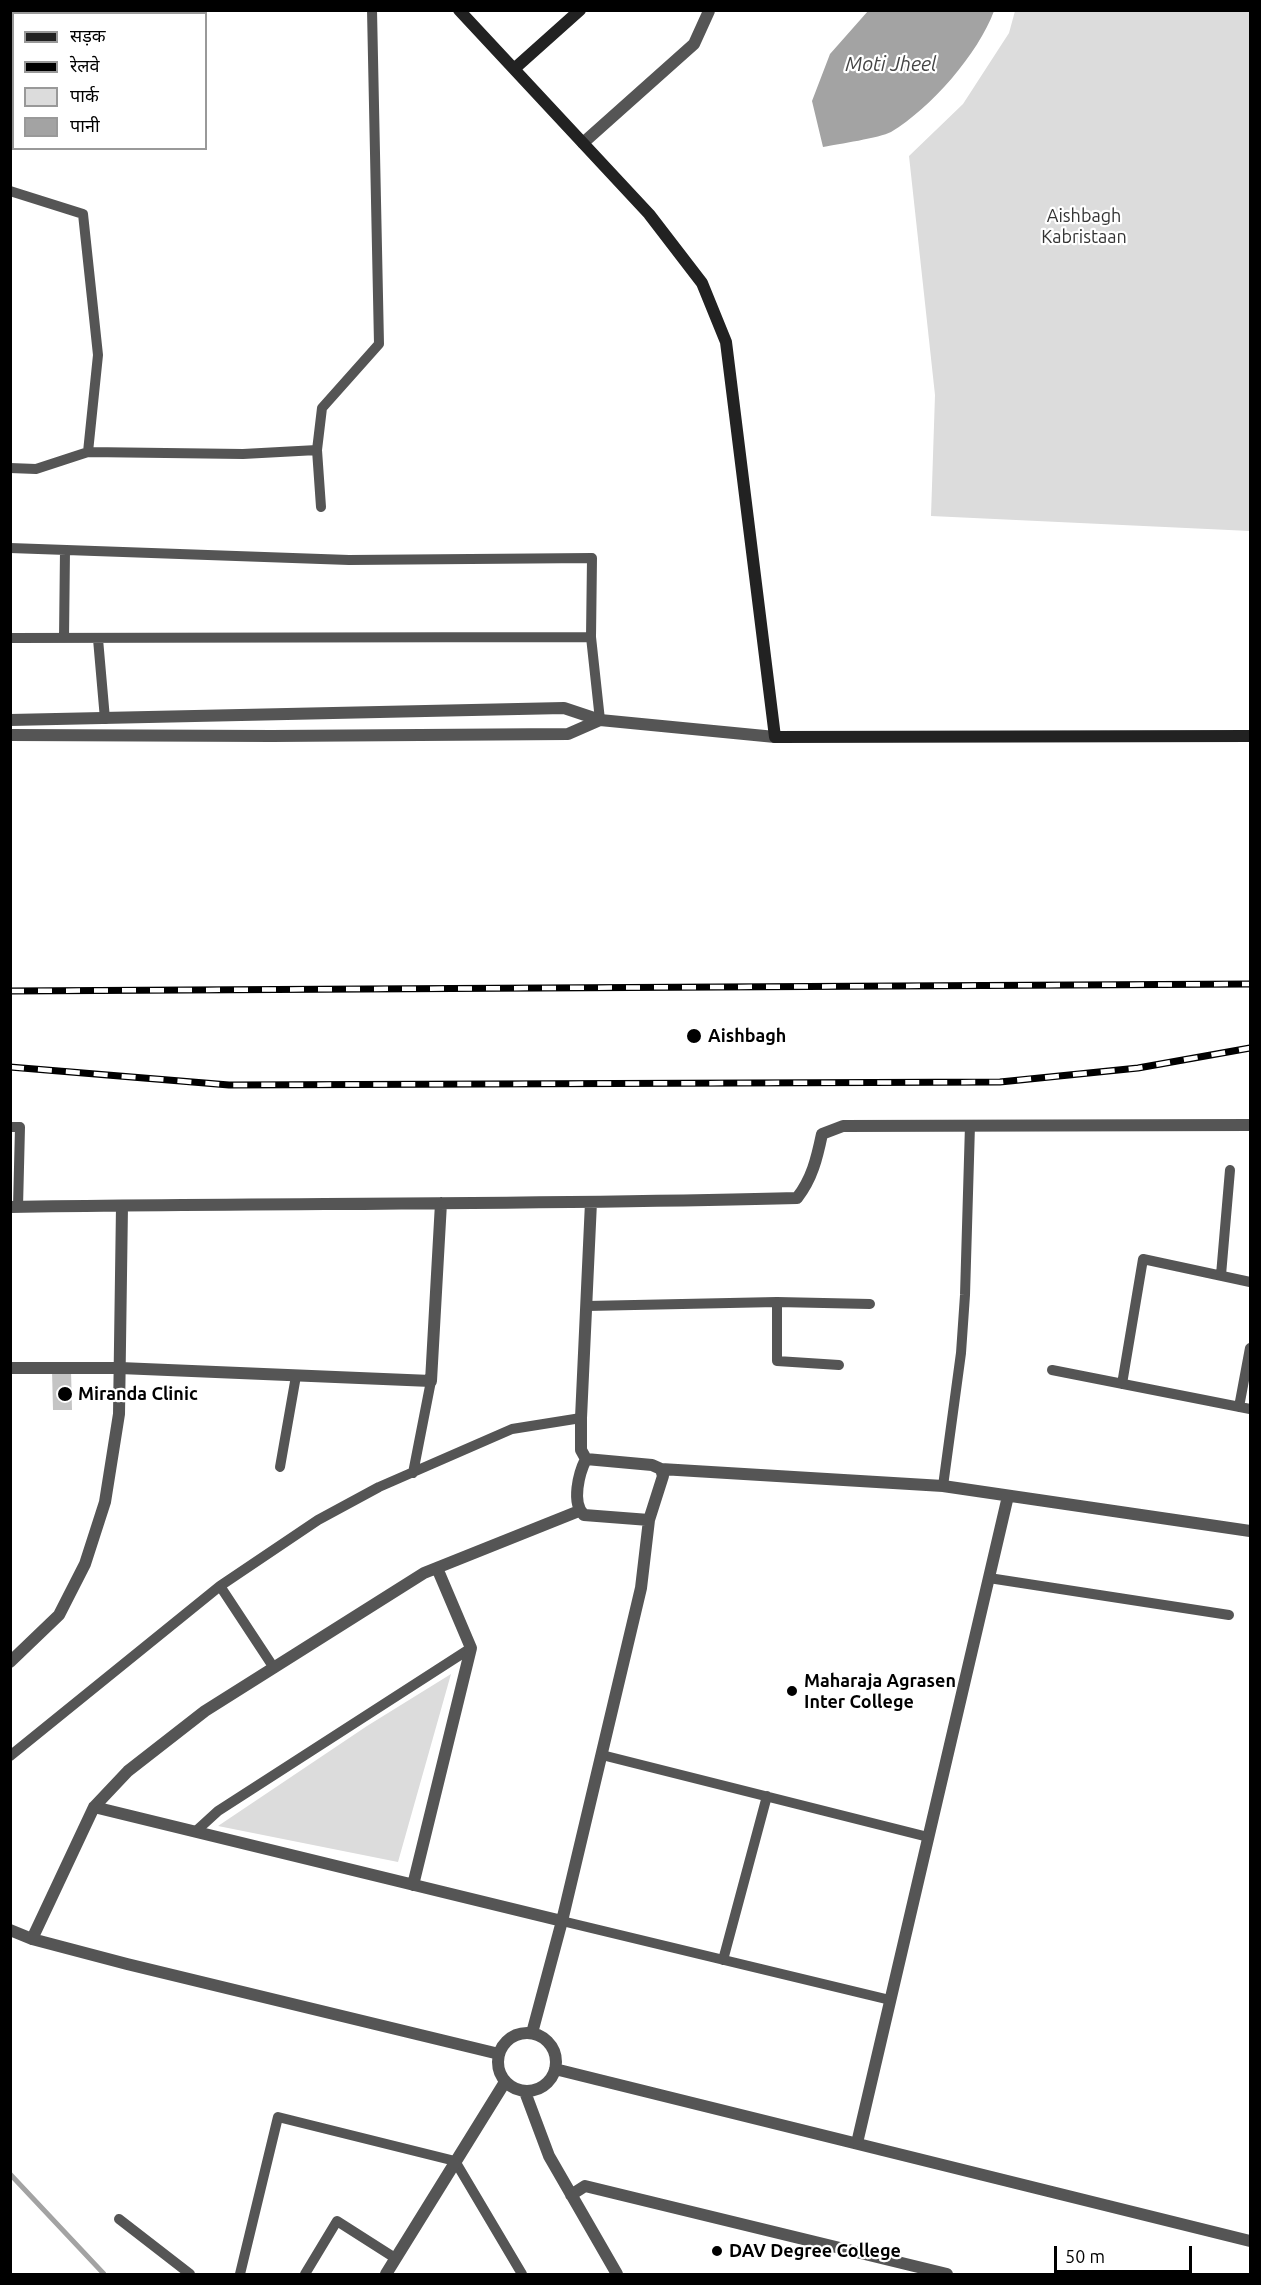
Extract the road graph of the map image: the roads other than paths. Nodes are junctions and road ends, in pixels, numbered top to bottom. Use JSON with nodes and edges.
{"nodes":[{"id":1,"x":372,"y":10,"type":"edge"},
{"id":2,"x":459,"y":10,"type":"edge"},
{"id":3,"x":580,"y":10,"type":"edge"},
{"id":4,"x":709,"y":11,"type":"edge"},
{"id":5,"x":513,"y":69,"type":"junction"},
{"id":6,"x":583,"y":143,"type":"junction"},
{"id":7,"x":10,"y":190,"type":"edge"},
{"id":8,"x":317,"y":450,"type":"junction"},
{"id":9,"x":88,"y":452,"type":"junction"},
{"id":10,"x":10,"y":468,"type":"edge"},
{"id":11,"x":321,"y":507,"type":"dead end"},
{"id":12,"x":10,"y":548,"type":"edge"},
{"id":13,"x":65,"y":550,"type":"junction"},
{"id":14,"x":10,"y":638,"type":"edge"},
{"id":15,"x":64,"y":638,"type":"junction"},
{"id":16,"x":591,"y":638,"type":"junction"},
{"id":17,"x":98,"y":639,"type":"junction"},
{"id":18,"x":105,"y":719,"type":"junction"},
{"id":19,"x":10,"y":720,"type":"edge"},
{"id":20,"x":600,"y":720,"type":"junction"},
{"id":21,"x":10,"y":735,"type":"edge"},
{"id":22,"x":1251,"y":736,"type":"edge"},
{"id":23,"x":774,"y":737,"type":"junction"},
{"id":24,"x":970,"y":1125,"type":"junction"},
{"id":25,"x":1251,"y":1125,"type":"edge"},
{"id":26,"x":10,"y":1127,"type":"edge"},
{"id":27,"x":1230,"y":1170,"type":"dead end"},
{"id":28,"x":591,"y":1202,"type":"junction"},
{"id":29,"x":441,"y":1203,"type":"junction"},
{"id":30,"x":122,"y":1206,"type":"junction"},
{"id":31,"x":14,"y":1207,"type":"edge"},
{"id":32,"x":1221,"y":1275,"type":"junction"},
{"id":33,"x":1251,"y":1282,"type":"edge"},
{"id":34,"x":777,"y":1302,"type":"junction"},
{"id":35,"x":870,"y":1304,"type":"dead end"},
{"id":36,"x":587,"y":1306,"type":"junction"},
{"id":37,"x":1251,"y":1348,"type":"edge"},
{"id":38,"x":839,"y":1365,"type":"dead end"},
{"id":39,"x":10,"y":1368,"type":"edge"},
{"id":40,"x":120,"y":1368,"type":"junction"},
{"id":41,"x":1052,"y":1370,"type":"dead end"},
{"id":42,"x":296,"y":1376,"type":"junction"},
{"id":43,"x":431,"y":1381,"type":"junction"},
{"id":44,"x":1122,"y":1384,"type":"junction"},
{"id":45,"x":1245,"y":1408,"type":"edge"},
{"id":46,"x":581,"y":1418,"type":"junction"},
{"id":47,"x":586,"y":1459,"type":"junction"},
{"id":48,"x":280,"y":1467,"type":"dead end"},
{"id":49,"x":661,"y":1469,"type":"junction"},
{"id":50,"x":412,"y":1473,"type":"junction"},
{"id":51,"x":944,"y":1486,"type":"junction"},
{"id":52,"x":1008,"y":1496,"type":"junction"},
{"id":53,"x":579,"y":1511,"type":"junction"},
{"id":54,"x":649,"y":1520,"type":"junction"},
{"id":55,"x":1251,"y":1531,"type":"edge"},
{"id":56,"x":438,"y":1568,"type":"junction"},
{"id":57,"x":988,"y":1578,"type":"junction"},
{"id":58,"x":220,"y":1586,"type":"junction"},
{"id":59,"x":1228,"y":1615,"type":"dead end"},
{"id":60,"x":471,"y":1648,"type":"junction"},
{"id":61,"x":10,"y":1662,"type":"edge"},
{"id":62,"x":274,"y":1668,"type":"junction"},
{"id":63,"x":602,"y":1755,"type":"junction"},
{"id":64,"x":10,"y":1756,"type":"edge"},
{"id":65,"x":766,"y":1796,"type":"junction"},
{"id":66,"x":94,"y":1807,"type":"junction"},
{"id":67,"x":195,"y":1832,"type":"junction"},
{"id":68,"x":928,"y":1837,"type":"junction"},
{"id":69,"x":413,"y":1885,"type":"junction"},
{"id":70,"x":562,"y":1921,"type":"junction"},
{"id":71,"x":10,"y":1930,"type":"edge"},
{"id":72,"x":32,"y":1939,"type":"junction"},
{"id":73,"x":723,"y":1960,"type":"junction"},
{"id":74,"x":890,"y":2000,"type":"junction"},
{"id":75,"x":532,"y":2033,"type":"junction"},
{"id":76,"x":499,"y":2054,"type":"junction"},
{"id":77,"x":555,"y":2069,"type":"junction"},
{"id":78,"x":505,"y":2082,"type":"junction"},
{"id":79,"x":525,"y":2092,"type":"junction"},
{"id":80,"x":857,"y":2143,"type":"junction"},
{"id":81,"x":455,"y":2161,"type":"junction"},
{"id":82,"x":571,"y":2195,"type":"junction"},
{"id":83,"x":119,"y":2219,"type":"dead end"},
{"id":84,"x":1251,"y":2241,"type":"edge"},
{"id":85,"x":395,"y":2258,"type":"junction"},
{"id":86,"x":190,"y":2274,"type":"edge"},
{"id":87,"x":240,"y":2274,"type":"edge"},
{"id":88,"x":305,"y":2274,"type":"edge"},
{"id":89,"x":386,"y":2274,"type":"edge"},
{"id":90,"x":522,"y":2274,"type":"edge"},
{"id":91,"x":616,"y":2274,"type":"edge"},
{"id":92,"x":947,"y":2274,"type":"edge"}],
"edges":[{"from":1,"to":8,"type":"lane"},
{"from":2,"to":5,"type":"street"},
{"from":3,"to":5,"type":"street"},
{"from":4,"to":6,"type":"street"},
{"from":5,"to":6,"type":"street"},
{"from":6,"to":23,"type":"street"},
{"from":7,"to":9,"type":"lane"},
{"from":8,"to":9,"type":"lane"},
{"from":8,"to":11,"type":"lane"},
{"from":9,"to":10,"type":"lane"},
{"from":12,"to":13,"type":"lane"},
{"from":13,"to":15,"type":"lane"},
{"from":13,"to":16,"type":"lane"},
{"from":14,"to":15,"type":"lane"},
{"from":15,"to":17,"type":"lane"},
{"from":16,"to":17,"type":"lane"},
{"from":16,"to":20,"type":"lane"},
{"from":17,"to":18,"type":"lane"},
{"from":18,"to":19,"type":"street"},
{"from":18,"to":20,"type":"street"},
{"from":20,"to":21,"type":"street"},
{"from":20,"to":23,"type":"street"},
{"from":22,"to":23,"type":"street"},
{"from":24,"to":25,"type":"street"},
{"from":24,"to":28,"type":"street"},
{"from":24,"to":51,"type":"lane"},
{"from":26,"to":31,"type":"lane"},
{"from":27,"to":32,"type":"lane"},
{"from":28,"to":29,"type":"street"},
{"from":28,"to":36,"type":"street"},
{"from":29,"to":30,"type":"street"},
{"from":29,"to":43,"type":"street"},
{"from":30,"to":31,"type":"street"},
{"from":30,"to":40,"type":"street"},
{"from":32,"to":33,"type":"lane"},
{"from":32,"to":44,"type":"lane"},
{"from":34,"to":35,"type":"lane"},
{"from":34,"to":36,"type":"lane"},
{"from":34,"to":38,"type":"lane"},
{"from":36,"to":46,"type":"street"},
{"from":37,"to":45,"type":"lane"},
{"from":39,"to":40,"type":"street"},
{"from":40,"to":42,"type":"street"},
{"from":40,"to":61,"type":"street"},
{"from":41,"to":44,"type":"lane"},
{"from":42,"to":43,"type":"street"},
{"from":42,"to":48,"type":"lane"},
{"from":43,"to":50,"type":"lane"},
{"from":44,"to":45,"type":"lane"},
{"from":46,"to":47,"type":"street"},
{"from":46,"to":50,"type":"lane"},
{"from":47,"to":49,"type":"street"},
{"from":47,"to":53,"type":"street"},
{"from":49,"to":51,"type":"street"},
{"from":49,"to":54,"type":"street"},
{"from":50,"to":58,"type":"lane"},
{"from":51,"to":52,"type":"street"},
{"from":52,"to":55,"type":"street"},
{"from":52,"to":57,"type":"street"},
{"from":53,"to":54,"type":"street"},
{"from":53,"to":56,"type":"street"},
{"from":54,"to":63,"type":"street"},
{"from":56,"to":60,"type":"street"},
{"from":56,"to":62,"type":"street"},
{"from":57,"to":59,"type":"lane"},
{"from":57,"to":68,"type":"street"},
{"from":58,"to":62,"type":"lane"},
{"from":58,"to":64,"type":"lane"},
{"from":60,"to":67,"type":"lane"},
{"from":60,"to":69,"type":"street"},
{"from":62,"to":66,"type":"street"},
{"from":63,"to":65,"type":"lane"},
{"from":63,"to":70,"type":"street"},
{"from":65,"to":68,"type":"lane"},
{"from":65,"to":73,"type":"lane"},
{"from":66,"to":67,"type":"street"},
{"from":66,"to":72,"type":"street"},
{"from":67,"to":69,"type":"street"},
{"from":68,"to":74,"type":"street"},
{"from":69,"to":70,"type":"street"},
{"from":70,"to":73,"type":"lane"},
{"from":70,"to":75,"type":"street"},
{"from":71,"to":72,"type":"street"},
{"from":72,"to":76,"type":"street"},
{"from":73,"to":74,"type":"lane"},
{"from":74,"to":80,"type":"street"},
{"from":75,"to":76,"type":"street"},
{"from":75,"to":77,"type":"street"},
{"from":76,"to":78,"type":"street"},
{"from":77,"to":79,"type":"street"},
{"from":77,"to":80,"type":"street"},
{"from":78,"to":79,"type":"street"},
{"from":78,"to":81,"type":"street"},
{"from":79,"to":82,"type":"street"},
{"from":80,"to":84,"type":"street"},
{"from":81,"to":85,"type":"street"},
{"from":81,"to":87,"type":"lane"},
{"from":81,"to":90,"type":"lane"},
{"from":82,"to":91,"type":"street"},
{"from":82,"to":92,"type":"street"},
{"from":83,"to":86,"type":"lane"},
{"from":85,"to":88,"type":"lane"},
{"from":85,"to":89,"type":"street"}]}
